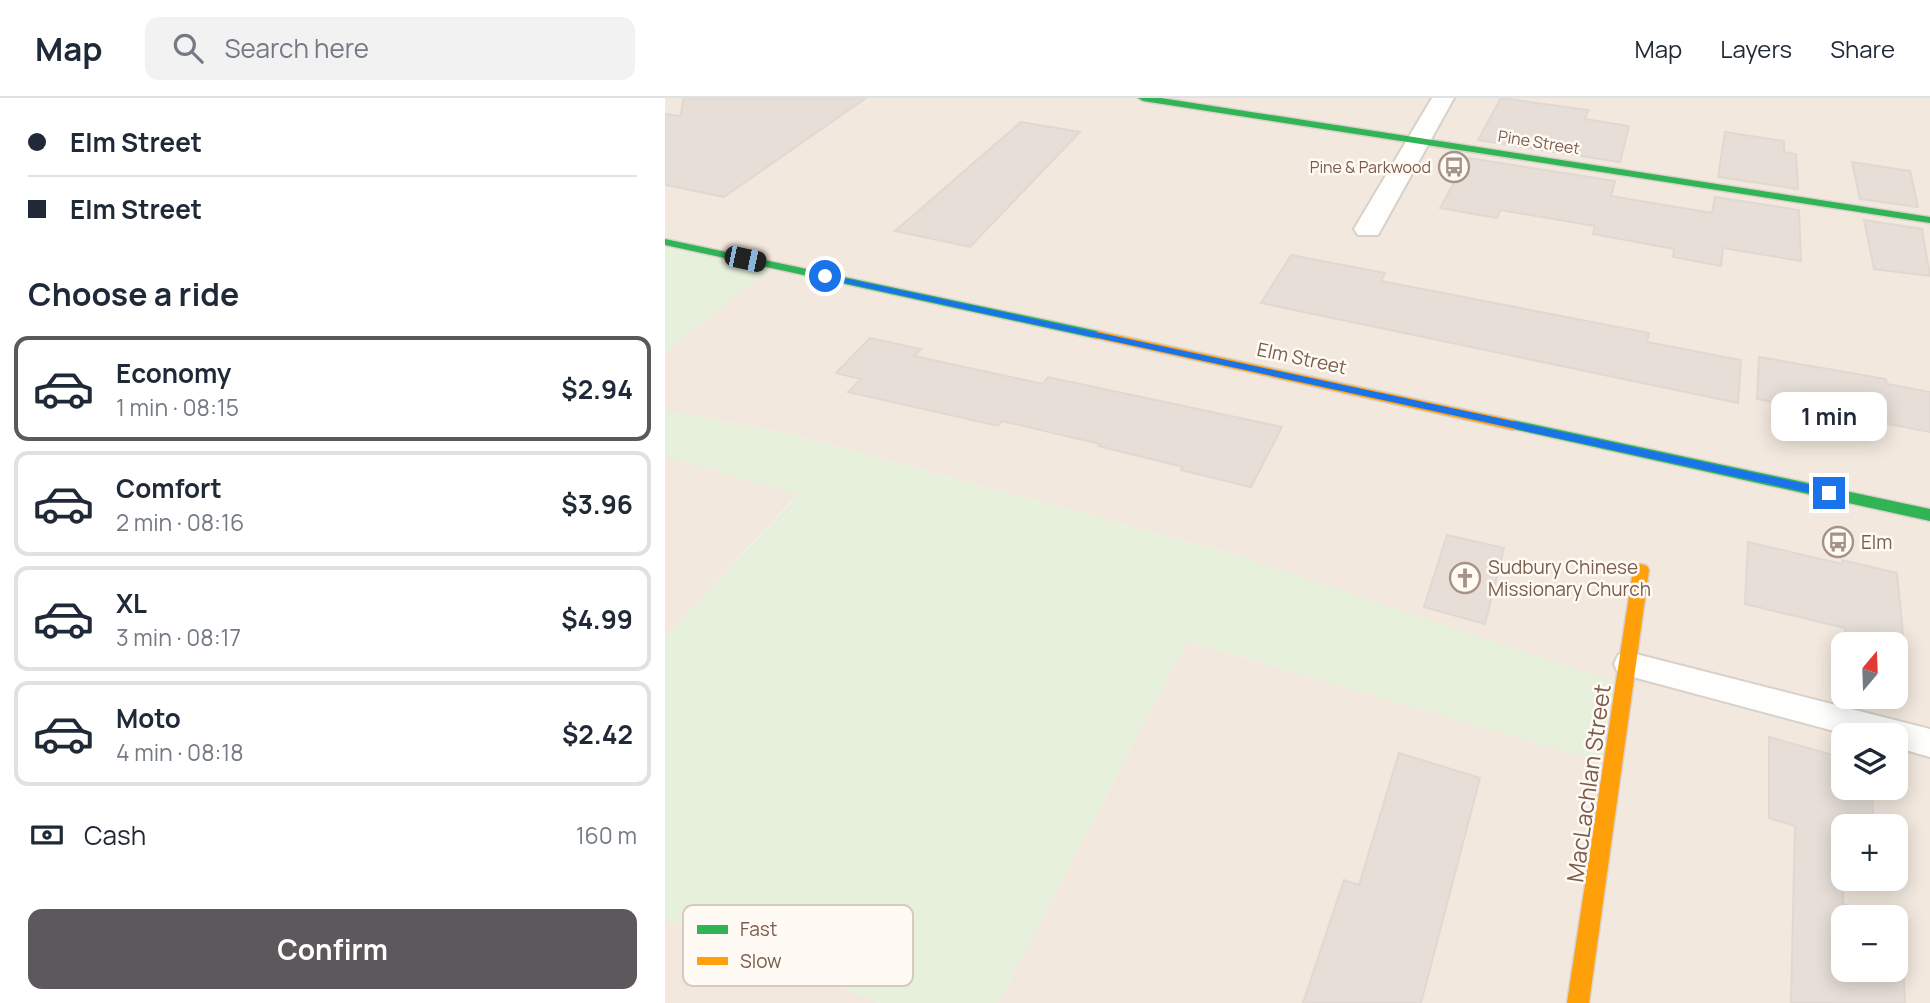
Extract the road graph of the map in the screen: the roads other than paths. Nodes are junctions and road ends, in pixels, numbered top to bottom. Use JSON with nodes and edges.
{"nodes":[{"id":1,"x":1143,"y":98,"type":"edge"},
{"id":2,"x":1443,"y":98,"type":"edge"},
{"id":3,"x":1419,"y":141,"type":"junction"},
{"id":4,"x":1930,"y":220,"type":"edge"},
{"id":5,"x":1368,"y":229,"type":"dead end"},
{"id":6,"x":665,"y":242,"type":"edge"},
{"id":7,"x":1930,"y":514,"type":"edge"},
{"id":8,"x":1641,"y":570,"type":"dead end"},
{"id":9,"x":1628,"y":664,"type":"junction"},
{"id":10,"x":1930,"y":743,"type":"edge"},
{"id":11,"x":1578,"y":1003,"type":"edge"}],
"edges":[{"from":1,"to":3,"type":"street","name":"Pine Street"},
{"from":2,"to":3,"type":"street"},
{"from":3,"to":4,"type":"street","name":"Pine Street"},
{"from":3,"to":5,"type":"street"},
{"from":6,"to":7,"type":"street","name":"Elm Street"},
{"from":8,"to":9,"type":"street","name":"MacLachlan Street"},
{"from":9,"to":10,"type":"lane"},
{"from":9,"to":11,"type":"street","name":"MacLachlan Street"}]}
